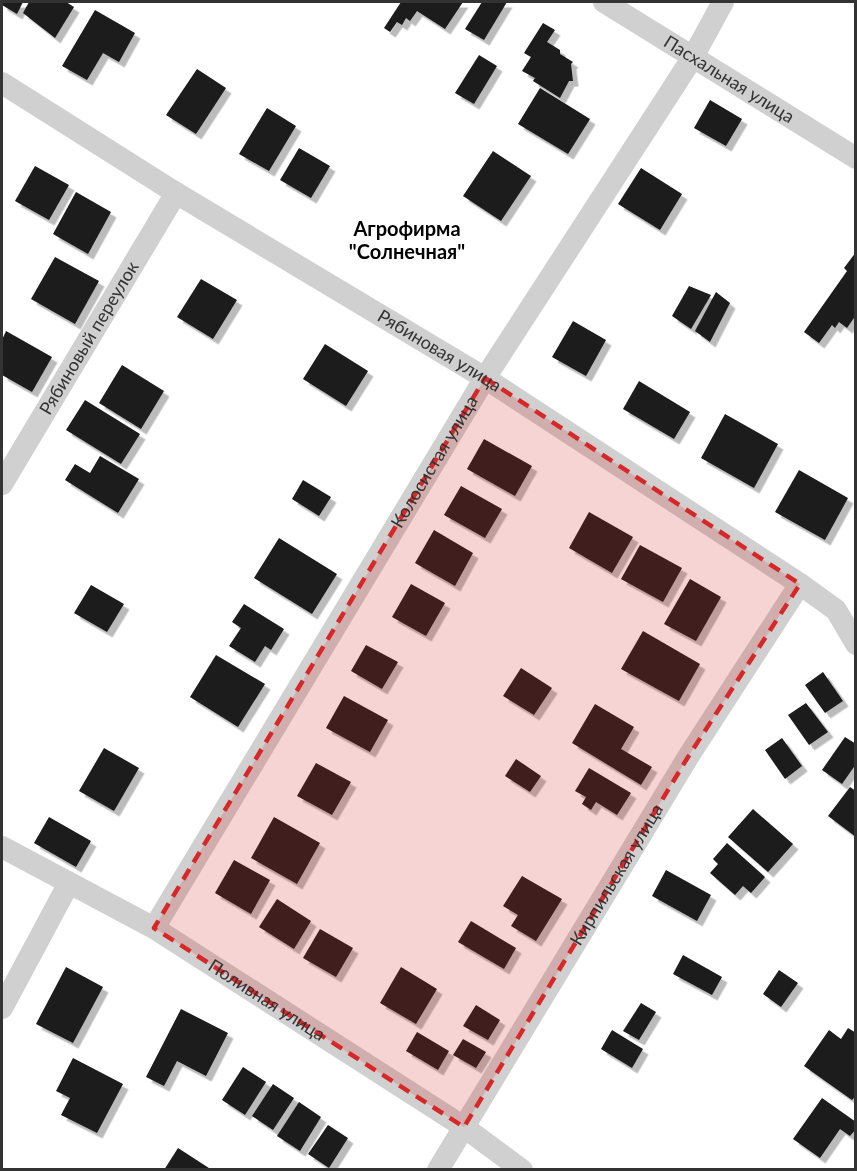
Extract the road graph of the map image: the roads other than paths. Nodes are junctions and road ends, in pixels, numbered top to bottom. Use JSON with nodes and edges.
{"nodes":[{"id":1,"x":604,"y":2,"type":"edge"},
{"id":2,"x":723,"y":2,"type":"edge"},
{"id":3,"x":693,"y":57,"type":"junction"},
{"id":4,"x":2,"y":83,"type":"edge"},
{"id":5,"x":855,"y":158,"type":"edge"},
{"id":6,"x":176,"y":193,"type":"junction"},
{"id":7,"x":484,"y":378,"type":"junction"},
{"id":8,"x":2,"y":484,"type":"edge"},
{"id":9,"x":800,"y":584,"type":"junction"},
{"id":10,"x":855,"y":644,"type":"edge"},
{"id":11,"x":2,"y":847,"type":"edge"},
{"id":12,"x":69,"y":883,"type":"junction"},
{"id":13,"x":154,"y":928,"type":"junction"},
{"id":14,"x":2,"y":1008,"type":"edge"},
{"id":15,"x":464,"y":1127,"type":"junction"},
{"id":16,"x":438,"y":1170,"type":"edge"},
{"id":17,"x":522,"y":1170,"type":"edge"}],
"edges":[{"from":1,"to":3,"type":"street","name":"Пасхальная улица"},
{"from":2,"to":3,"type":"street","name":"Колосистая улица"},
{"from":3,"to":5,"type":"street","name":"Пасхальная улица"},
{"from":3,"to":7,"type":"street","name":"Колосистая улица"},
{"from":4,"to":6,"type":"street","name":"Рябиновая улица"},
{"from":6,"to":7,"type":"street","name":"Рябиновая улица"},
{"from":6,"to":8,"type":"street","name":"Рябиновый переулок"},
{"from":7,"to":9,"type":"street","name":"Рябиновая улица"},
{"from":7,"to":13,"type":"street","name":"Колосистая улица"},
{"from":9,"to":10,"type":"street","name":"Рябиновая улица"},
{"from":9,"to":15,"type":"street","name":"Кирпильская улица"},
{"from":11,"to":12,"type":"street","name":"Поливная улица"},
{"from":12,"to":13,"type":"street","name":"Поливная улица"},
{"from":12,"to":14,"type":"street"},
{"from":13,"to":15,"type":"street","name":"Поливная улица"},
{"from":15,"to":16,"type":"street","name":"Кирпильская улица"},
{"from":15,"to":17,"type":"street","name":"Поливная улица"}]}
